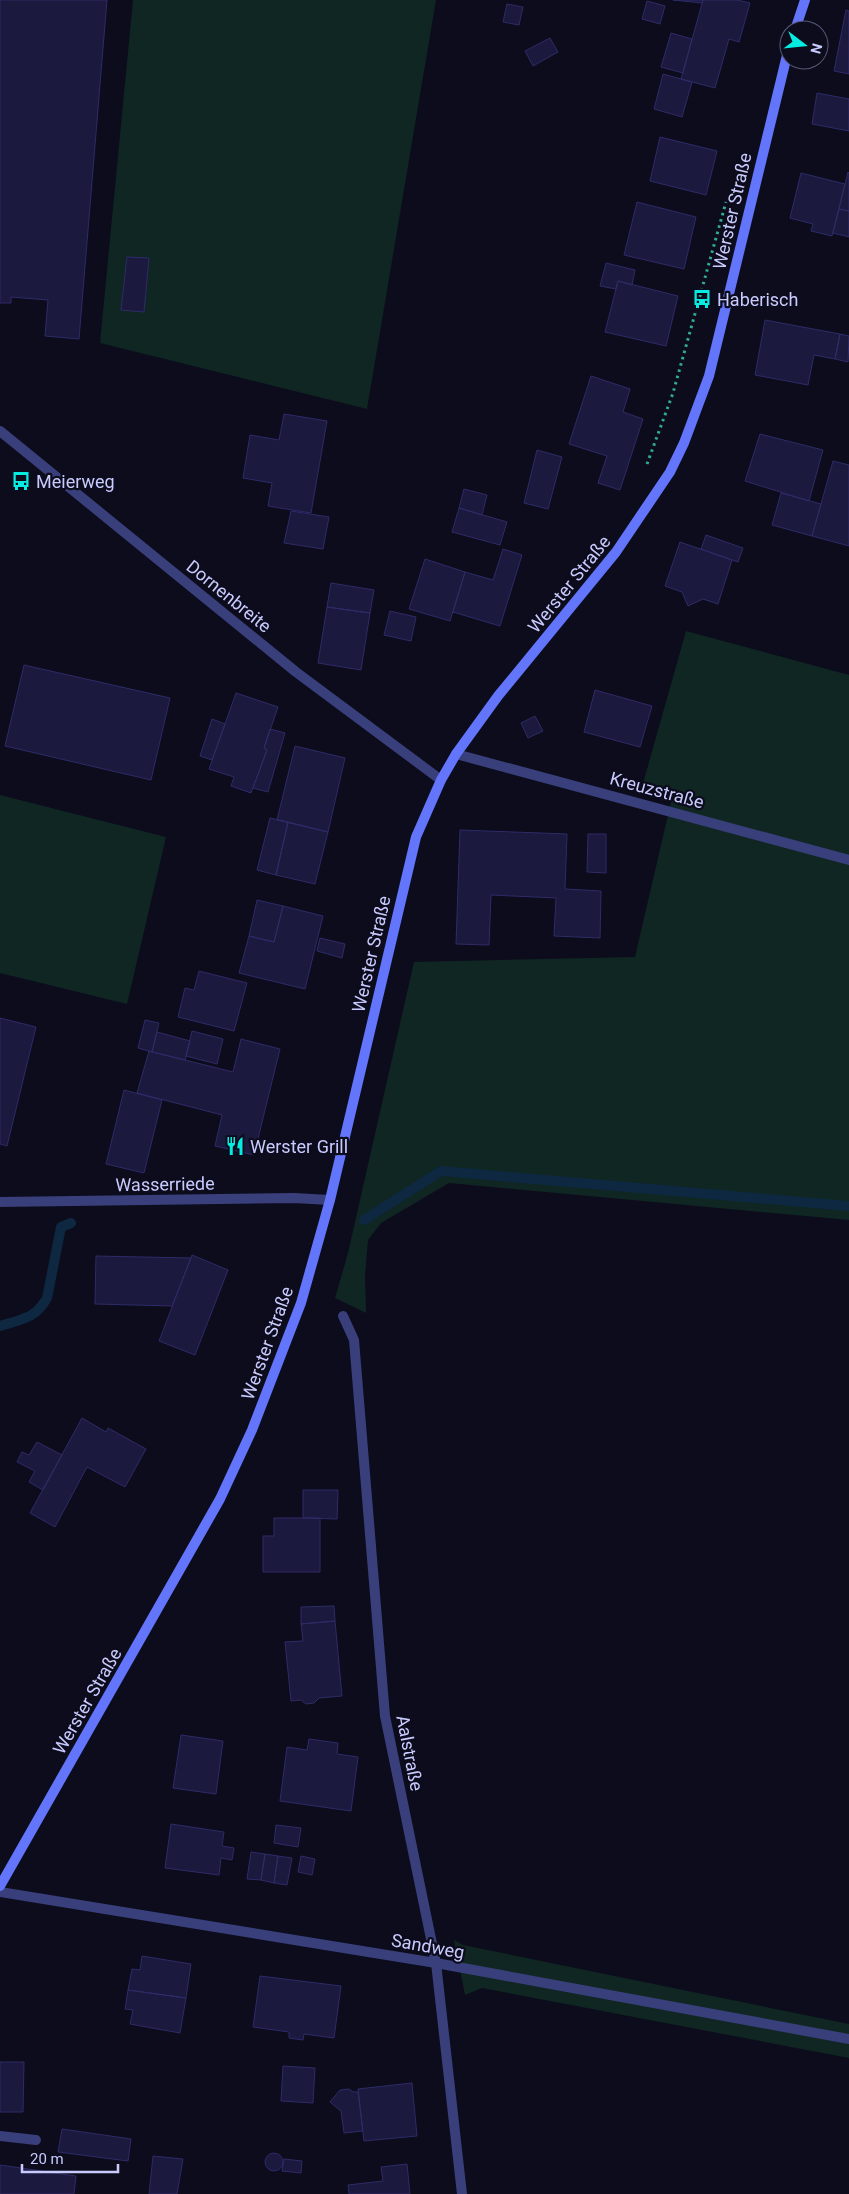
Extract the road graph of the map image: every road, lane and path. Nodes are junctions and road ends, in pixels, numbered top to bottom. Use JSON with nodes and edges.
{"nodes":[{"id":1,"x":805,"y":0,"type":"edge"},
{"id":2,"x":798,"y":20,"type":"edge"},
{"id":3,"x":782,"y":70,"type":"edge"},
{"id":4,"x":0,"y":431,"type":"edge"},
{"id":5,"x":456,"y":754,"type":"junction"},
{"id":6,"x":441,"y":780,"type":"junction"},
{"id":7,"x":849,"y":860,"type":"edge"},
{"id":8,"x":330,"y":1200,"type":"junction"},
{"id":9,"x":0,"y":1202,"type":"edge"},
{"id":10,"x":343,"y":1316,"type":"dead end"},
{"id":11,"x":0,"y":1886,"type":"edge"},
{"id":12,"x":0,"y":1892,"type":"edge"},
{"id":13,"x":436,"y":1963,"type":"junction"},
{"id":14,"x":849,"y":2039,"type":"edge"},
{"id":15,"x":0,"y":2136,"type":"edge"},
{"id":16,"x":36,"y":2140,"type":"dead end"},
{"id":17,"x":462,"y":2194,"type":"edge"}],
"edges":[{"from":1,"to":2,"type":"main road"},
{"from":3,"to":5,"type":"main road","name":"Werster Straße"},
{"from":4,"to":6,"type":"street","name":"Dornenbreite"},
{"from":5,"to":6,"type":"main road","name":"Werster Straße"},
{"from":5,"to":7,"type":"street","name":"Kreuzstraße"},
{"from":6,"to":8,"type":"main road","name":"Werster Straße"},
{"from":8,"to":9,"type":"street","name":"Wasserriede"},
{"from":8,"to":11,"type":"main road","name":"Werster Straße"},
{"from":10,"to":13,"type":"street","name":"Aalstraße"},
{"from":12,"to":13,"type":"street","name":"Sandweg"},
{"from":13,"to":14,"type":"street","name":"Sandweg"},
{"from":13,"to":17,"type":"street","name":"Aalstraße"},
{"from":15,"to":16,"type":"street"}]}
